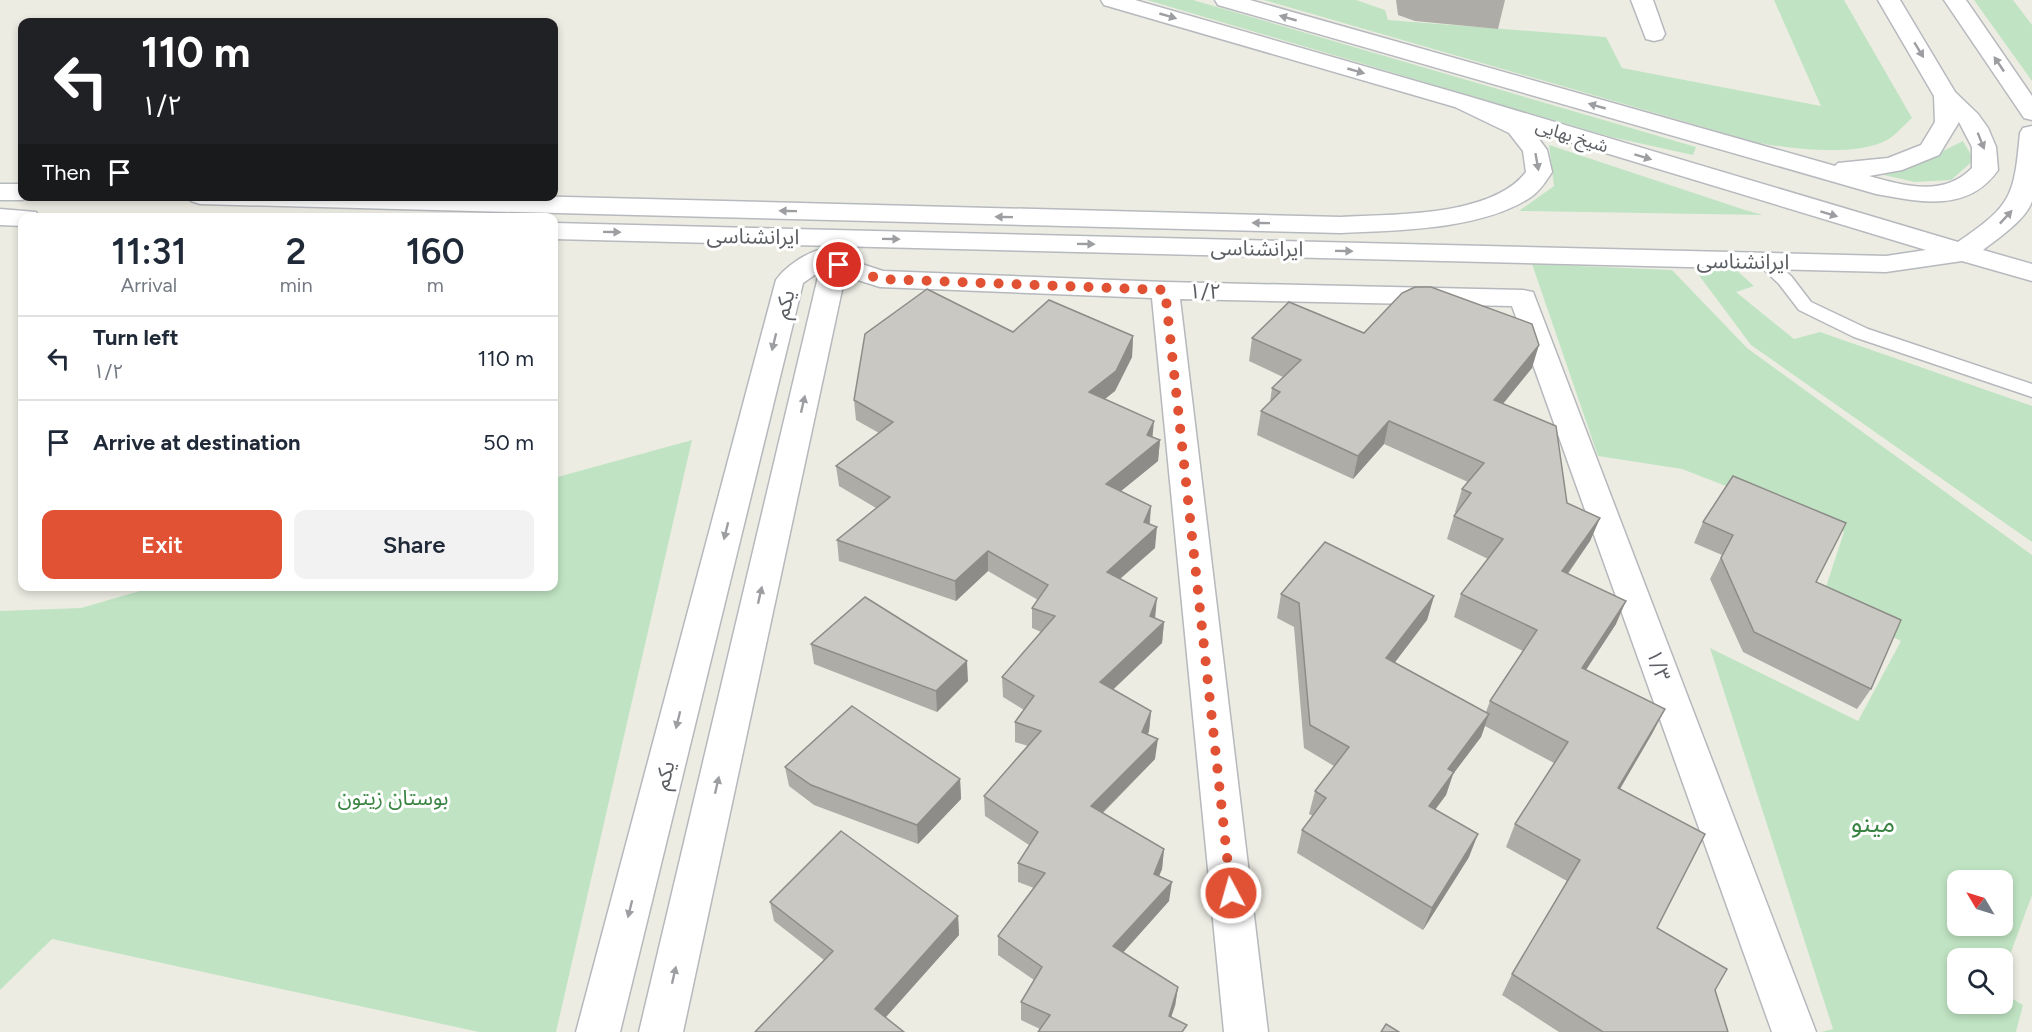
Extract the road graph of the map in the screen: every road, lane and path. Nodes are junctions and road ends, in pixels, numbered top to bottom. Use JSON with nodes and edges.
{"nodes":[{"id":1,"x":1112,"y":0,"type":"edge"},
{"id":2,"x":1226,"y":0,"type":"edge"},
{"id":3,"x":1642,"y":0,"type":"edge"},
{"id":4,"x":1889,"y":0,"type":"edge"},
{"id":5,"x":1955,"y":0,"type":"edge"},
{"id":6,"x":1654,"y":34,"type":"dead end"},
{"id":7,"x":1946,"y":96,"type":"junction"},
{"id":8,"x":1463,"y":102,"type":"junction"},
{"id":9,"x":2032,"y":113,"type":"edge"},
{"id":10,"x":1657,"y":123,"type":"junction"},
{"id":11,"x":2032,"y":133,"type":"edge"},
{"id":12,"x":1814,"y":168,"type":"junction"},
{"id":13,"x":0,"y":192,"type":"edge"},
{"id":14,"x":18,"y":192,"type":"edge"},
{"id":15,"x":278,"y":201,"type":"edge"},
{"id":16,"x":465,"y":213,"type":"edge"},
{"id":17,"x":0,"y":217,"type":"edge"},
{"id":18,"x":18,"y":218,"type":"edge"},
{"id":19,"x":558,"y":219,"type":"edge"},
{"id":20,"x":558,"y":231,"type":"edge"},
{"id":21,"x":823,"y":236,"type":"junction"},
{"id":22,"x":1960,"y":253,"type":"junction"},
{"id":23,"x":1764,"y":261,"type":"junction"},
{"id":24,"x":2032,"y":273,"type":"edge"},
{"id":25,"x":1165,"y":290,"type":"junction"},
{"id":26,"x":1523,"y":298,"type":"joint"},
{"id":27,"x":2032,"y":391,"type":"edge"},
{"id":28,"x":598,"y":1032,"type":"edge"},
{"id":29,"x":661,"y":1032,"type":"edge"},
{"id":30,"x":1246,"y":1032,"type":"edge"},
{"id":31,"x":1794,"y":1032,"type":"edge"}],
"edges":[{"from":1,"to":8,"type":"main road","name":"شیخ بهایی","one_way":true},
{"from":10,"to":2,"type":"main road","name":"شیخ بهایی","one_way":true},
{"from":3,"to":6,"type":"main road"},
{"from":4,"to":7,"type":"main road","name":"شیخ بهایی","one_way":true},
{"from":9,"to":5,"type":"main road","one_way":true},
{"from":7,"to":12,"type":"main road"},
{"from":7,"to":12,"type":"main road","name":"شیخ بهایی","one_way":true},
{"from":8,"to":21,"type":"main road","name":"ایرانشناسی","one_way":true},
{"from":8,"to":22,"type":"main road","name":"شیخ بهایی","one_way":true},
{"from":10,"to":12,"type":"main road","name":"شیخ بهایی"},
{"from":10,"to":22,"type":"main road"},
{"from":22,"to":11,"type":"main road","one_way":true},
{"from":13,"to":14,"type":"main road"},
{"from":16,"to":15,"type":"main road","name":"ایرانشناسی","one_way":true},
{"from":17,"to":18,"type":"main road"},
{"from":21,"to":19,"type":"main road","name":"ایرانشناسی","one_way":true},
{"from":20,"to":21,"type":"main road","name":"ایرانشناسی","one_way":true},
{"from":21,"to":23,"type":"main road","name":"ایرانشناسی","one_way":true},
{"from":21,"to":25,"type":"main road","name":"۱/۲"},
{"from":21,"to":28,"type":"main road","name":"یکم","one_way":true},
{"from":29,"to":21,"type":"main road","name":"یکم","one_way":true},
{"from":22,"to":23,"type":"main road","name":"ایرانشناسی"},
{"from":22,"to":24,"type":"main road","name":"شیخ بهایی"},
{"from":23,"to":27,"type":"lane"},
{"from":25,"to":26,"type":"main road","name":"۱/۲"},
{"from":25,"to":30,"type":"main road"},
{"from":26,"to":31,"type":"main road","name":"۱/۳"}]}
